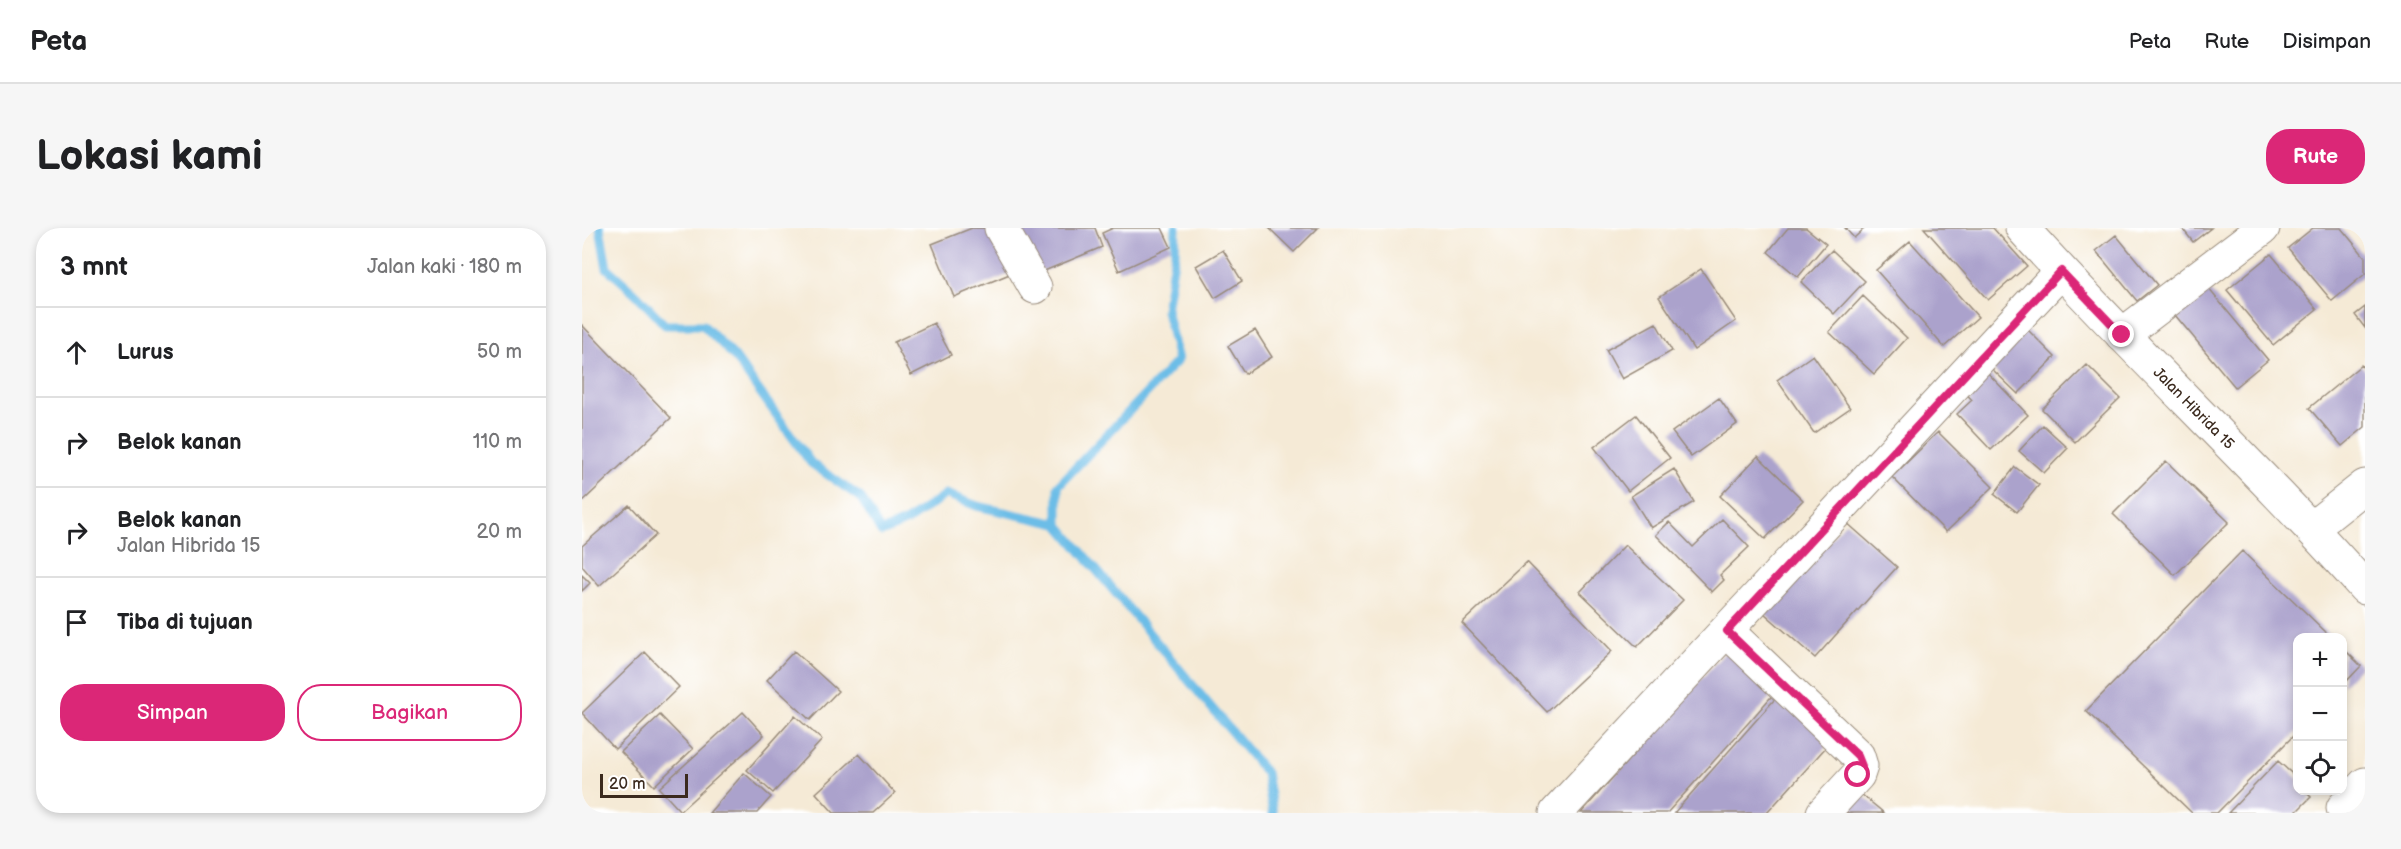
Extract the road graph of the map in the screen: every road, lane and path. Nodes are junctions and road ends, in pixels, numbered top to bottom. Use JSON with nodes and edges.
{"nodes":[{"id":1,"x":1001,"y":228,"type":"edge"},
{"id":2,"x":2022,"y":228,"type":"edge"},
{"id":3,"x":2263,"y":228,"type":"edge"},
{"id":4,"x":2061,"y":271,"type":"junction"},
{"id":5,"x":1035,"y":287,"type":"dead end"},
{"id":6,"x":2122,"y":335,"type":"junction"},
{"id":7,"x":2365,"y":486,"type":"edge"},
{"id":8,"x":2312,"y":528,"type":"junction"},
{"id":9,"x":2365,"y":588,"type":"edge"},
{"id":10,"x":1727,"y":631,"type":"junction"},
{"id":11,"x":2365,"y":784,"type":"edge"},
{"id":12,"x":2343,"y":808,"type":"dead end"},
{"id":13,"x":1556,"y":813,"type":"edge"},
{"id":14,"x":1822,"y":813,"type":"edge"}],
"edges":[{"from":1,"to":5,"type":"street"},
{"from":2,"to":4,"type":"street","name":"Jalan Hibrida 15"},
{"from":3,"to":6,"type":"street"},
{"from":4,"to":6,"type":"street","name":"Jalan Hibrida 15"},
{"from":4,"to":10,"type":"street"},
{"from":6,"to":8,"type":"street","name":"Jalan Hibrida 15"},
{"from":7,"to":8,"type":"street"},
{"from":8,"to":9,"type":"street","name":"Jalan Hibrida 15"},
{"from":10,"to":13,"type":"street"},
{"from":10,"to":14,"type":"street"},
{"from":11,"to":12,"type":"street"}]}
